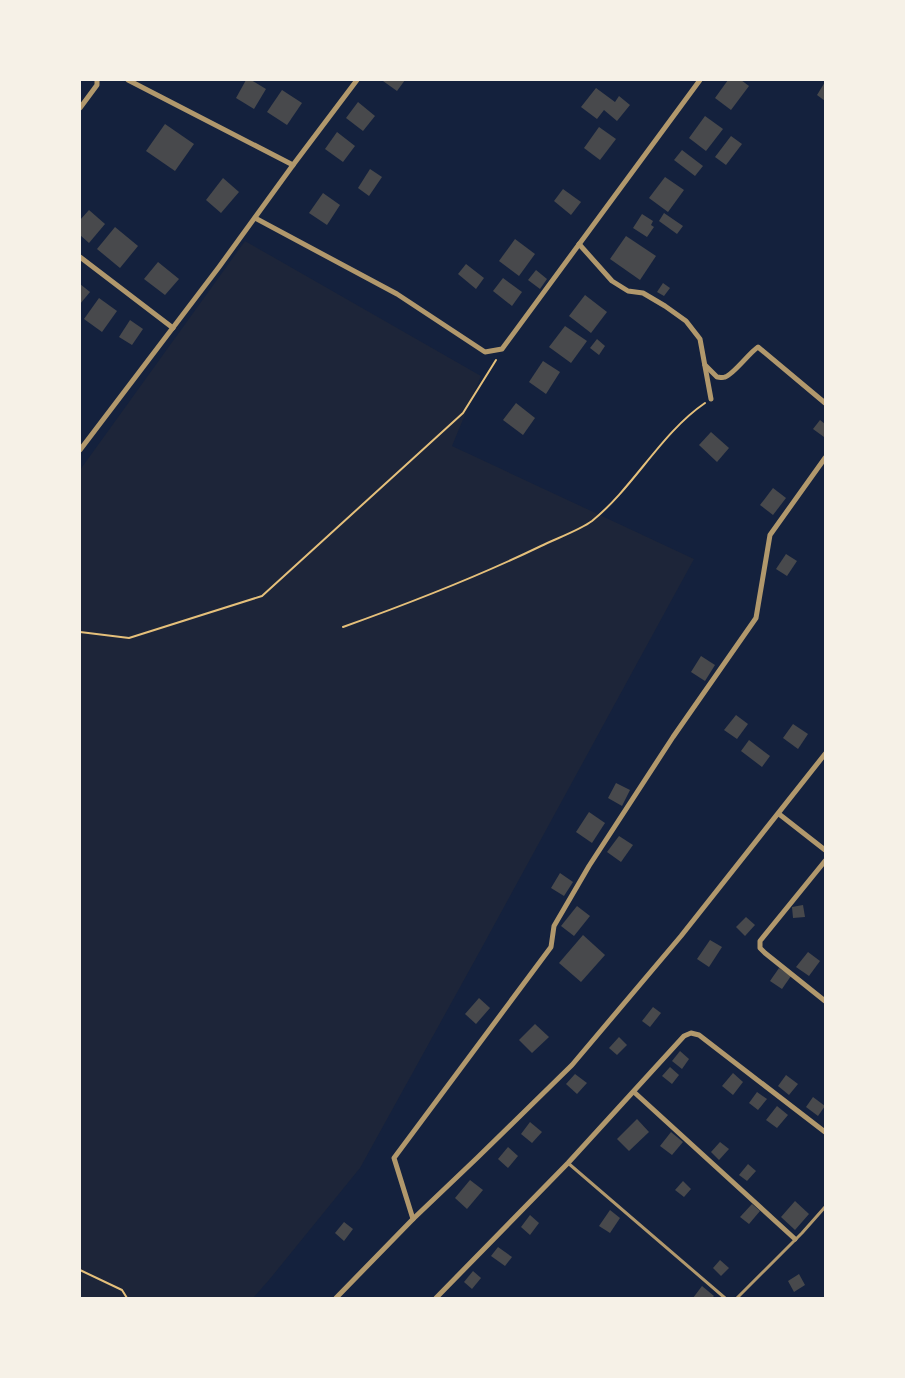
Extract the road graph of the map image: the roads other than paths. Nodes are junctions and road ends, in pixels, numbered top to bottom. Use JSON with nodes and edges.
{"nodes":[{"id":1,"x":97,"y":80,"type":"edge"},
{"id":2,"x":128,"y":80,"type":"edge"},
{"id":3,"x":357,"y":80,"type":"edge"},
{"id":4,"x":700,"y":80,"type":"edge"},
{"id":5,"x":80,"y":108,"type":"edge"},
{"id":6,"x":293,"y":165,"type":"junction"},
{"id":7,"x":255,"y":218,"type":"junction"},
{"id":8,"x":579,"y":244,"type":"junction"},
{"id":9,"x":80,"y":257,"type":"edge"},
{"id":10,"x":173,"y":328,"type":"junction"},
{"id":11,"x":705,"y":365,"type":"junction"},
{"id":12,"x":711,"y":399,"type":"road end"},
{"id":13,"x":825,"y":402,"type":"edge"},
{"id":14,"x":80,"y":450,"type":"edge"},
{"id":15,"x":825,"y":458,"type":"edge"},
{"id":16,"x":825,"y":754,"type":"edge"},
{"id":17,"x":779,"y":814,"type":"junction"},
{"id":18,"x":825,"y":850,"type":"edge"},
{"id":19,"x":825,"y":861,"type":"edge"},
{"id":20,"x":825,"y":1001,"type":"edge"},
{"id":21,"x":634,"y":1092,"type":"junction"},
{"id":22,"x":825,"y":1132,"type":"edge"},
{"id":23,"x":568,"y":1163,"type":"junction"},
{"id":24,"x":825,"y":1207,"type":"edge"},
{"id":25,"x":412,"y":1219,"type":"junction"},
{"id":26,"x":796,"y":1239,"type":"junction"},
{"id":27,"x":336,"y":1298,"type":"edge"},
{"id":28,"x":436,"y":1298,"type":"edge"},
{"id":29,"x":725,"y":1298,"type":"edge"},
{"id":30,"x":737,"y":1298,"type":"edge"}],
"edges":[{"from":1,"to":5,"type":"street"},
{"from":2,"to":6,"type":"street"},
{"from":3,"to":6,"type":"street"},
{"from":4,"to":8,"type":"street"},
{"from":6,"to":7,"type":"street"},
{"from":7,"to":8,"type":"street"},
{"from":7,"to":10,"type":"street"},
{"from":8,"to":11,"type":"street"},
{"from":9,"to":10,"type":"street"},
{"from":10,"to":14,"type":"street"},
{"from":11,"to":12,"type":"street"},
{"from":11,"to":13,"type":"street"},
{"from":15,"to":25,"type":"street"},
{"from":16,"to":17,"type":"street"},
{"from":17,"to":18,"type":"street"},
{"from":17,"to":25,"type":"street"},
{"from":19,"to":20,"type":"street"},
{"from":21,"to":22,"type":"street"},
{"from":21,"to":23,"type":"street"},
{"from":21,"to":26,"type":"street"},
{"from":23,"to":28,"type":"street"},
{"from":23,"to":29,"type":"lane"},
{"from":24,"to":26,"type":"lane"},
{"from":25,"to":27,"type":"street"},
{"from":26,"to":30,"type":"lane"}]}
